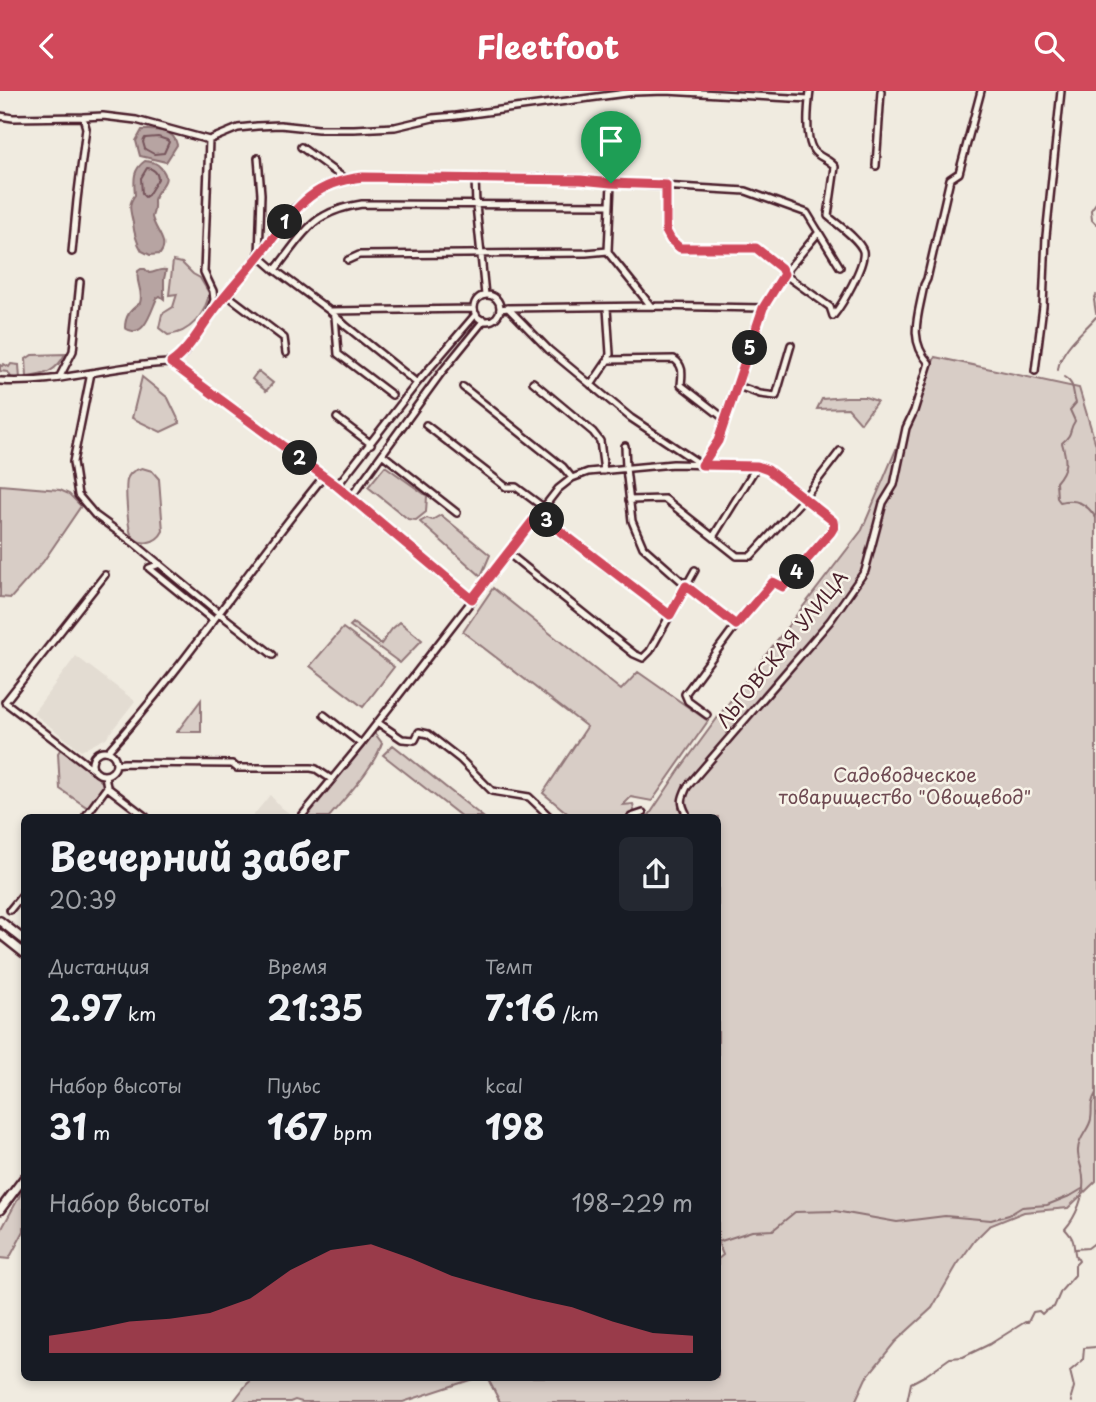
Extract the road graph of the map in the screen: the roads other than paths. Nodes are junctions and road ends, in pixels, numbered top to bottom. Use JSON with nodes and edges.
{"nodes":[{"id":1,"x":810,"y":91,"type":"edge"},
{"id":2,"x":881,"y":91,"type":"edge"},
{"id":3,"x":981,"y":91,"type":"edge"},
{"id":4,"x":1061,"y":91,"type":"edge"},
{"id":5,"x":809,"y":99,"type":"junction"},
{"id":6,"x":0,"y":116,"type":"edge"},
{"id":7,"x":83,"y":117,"type":"junction"},
{"id":8,"x":209,"y":140,"type":"junction"},
{"id":9,"x":301,"y":147,"type":"dead end"},
{"id":10,"x":258,"y":158,"type":"dead end"},
{"id":11,"x":876,"y":166,"type":"dead end"},
{"id":12,"x":345,"y":179,"type":"junction"},
{"id":13,"x":475,"y":179,"type":"junction"},
{"id":14,"x":611,"y":183,"type":"junction"},
{"id":15,"x":666,"y":185,"type":"junction"},
{"id":16,"x":476,"y":205,"type":"junction"},
{"id":17,"x":610,"y":205,"type":"junction"},
{"id":18,"x":819,"y":232,"type":"junction"},
{"id":19,"x":608,"y":251,"type":"junction"},
{"id":20,"x":72,"y":252,"type":"dead end"},
{"id":21,"x":481,"y":254,"type":"junction"},
{"id":22,"x":259,"y":256,"type":"junction"},
{"id":23,"x":348,"y":260,"type":"dead end"},
{"id":24,"x":840,"y":268,"type":"dead end"},
{"id":25,"x":275,"y":270,"type":"junction"},
{"id":26,"x":784,"y":274,"type":"junction"},
{"id":27,"x":80,"y":282,"type":"dead end"},
{"id":28,"x":226,"y":294,"type":"junction"},
{"id":29,"x":485,"y":295,"type":"junction"},
{"id":30,"x":651,"y":306,"type":"junction"},
{"id":31,"x":508,"y":308,"type":"junction"},
{"id":32,"x":607,"y":308,"type":"junction"},
{"id":33,"x":763,"y":308,"type":"junction"},
{"id":34,"x":500,"y":309,"type":"junction"},
{"id":35,"x":475,"y":311,"type":"junction"},
{"id":36,"x":333,"y":313,"type":"junction"},
{"id":37,"x":208,"y":319,"type":"junction"},
{"id":38,"x":485,"y":320,"type":"junction"},
{"id":39,"x":791,"y":345,"type":"dead end"},
{"id":40,"x":286,"y":353,"type":"dead end"},
{"id":41,"x":608,"y":360,"type":"junction"},
{"id":42,"x":171,"y":363,"type":"junction"},
{"id":43,"x":1035,"y":371,"type":"dead end"},
{"id":44,"x":90,"y":373,"type":"junction"},
{"id":45,"x":59,"y":378,"type":"junction"},
{"id":46,"x":0,"y":381,"type":"edge"},
{"id":47,"x":417,"y":383,"type":"junction"},
{"id":48,"x":533,"y":383,"type":"dead end"},
{"id":49,"x":591,"y":385,"type":"junction"},
{"id":50,"x":738,"y":386,"type":"junction"},
{"id":51,"x":463,"y":387,"type":"dead end"},
{"id":52,"x":392,"y":395,"type":"dead end"},
{"id":53,"x":337,"y":418,"type":"dead end"},
{"id":54,"x":725,"y":419,"type":"junction"},
{"id":55,"x":426,"y":425,"type":"dead end"},
{"id":56,"x":371,"y":444,"type":"junction"},
{"id":57,"x":625,"y":446,"type":"dead end"},
{"id":58,"x":840,"y":451,"type":"dead end"},
{"id":59,"x":382,"y":454,"type":"junction"},
{"id":60,"x":702,"y":465,"type":"junction"},
{"id":61,"x":757,"y":466,"type":"junction"},
{"id":62,"x":626,"y":468,"type":"junction"},
{"id":63,"x":604,"y":471,"type":"junction"},
{"id":64,"x":324,"y":475,"type":"junction"},
{"id":65,"x":572,"y":478,"type":"junction"},
{"id":66,"x":337,"y":486,"type":"junction"},
{"id":67,"x":351,"y":497,"type":"junction"},
{"id":68,"x":804,"y":498,"type":"junction"},
{"id":69,"x":629,"y":500,"type":"junction"},
{"id":70,"x":543,"y":507,"type":"junction"},
{"id":71,"x":457,"y":513,"type":"dead end"},
{"id":72,"x":538,"y":514,"type":"junction"},
{"id":73,"x":713,"y":537,"type":"junction"},
{"id":74,"x":508,"y":553,"type":"junction"},
{"id":75,"x":160,"y":564,"type":"junction"},
{"id":76,"x":695,"y":570,"type":"dead end"},
{"id":77,"x":105,"y":575,"type":"dead end"},
{"id":78,"x":686,"y":586,"type":"junction"},
{"id":79,"x":472,"y":599,"type":"junction"},
{"id":80,"x":219,"y":613,"type":"junction"},
{"id":81,"x":670,"y":615,"type":"junction"},
{"id":82,"x":213,"y":620,"type":"junction"},
{"id":83,"x":736,"y":625,"type":"junction"},
{"id":84,"x":273,"y":655,"type":"dead end"},
{"id":85,"x":324,"y":715,"type":"dead end"},
{"id":86,"x":707,"y":715,"type":"dead end"},
{"id":87,"x":377,"y":722,"type":"junction"},
{"id":88,"x":361,"y":744,"type":"junction"},
{"id":89,"x":108,"y":751,"type":"junction"},
{"id":90,"x":116,"y":764,"type":"junction"},
{"id":91,"x":94,"y":770,"type":"junction"},
{"id":92,"x":105,"y":775,"type":"junction"},
{"id":93,"x":331,"y":779,"type":"junction"},
{"id":94,"x":107,"y":787,"type":"junction"},
{"id":95,"x":643,"y":813,"type":"dead end"},
{"id":96,"x":686,"y":813,"type":"dead end"},
{"id":97,"x":87,"y":814,"type":"edge"},
{"id":98,"x":142,"y":814,"type":"edge"},
{"id":99,"x":303,"y":814,"type":"edge"},
{"id":100,"x":547,"y":814,"type":"edge"},
{"id":101,"x":640,"y":814,"type":"edge"},
{"id":102,"x":21,"y":897,"type":"edge"},
{"id":103,"x":10,"y":910,"type":"dead end"},
{"id":104,"x":0,"y":921,"type":"edge"},
{"id":105,"x":0,"y":934,"type":"edge"},
{"id":106,"x":21,"y":938,"type":"edge"},
{"id":107,"x":21,"y":951,"type":"edge"},
{"id":108,"x":21,"y":1182,"type":"edge"},
{"id":109,"x":0,"y":1210,"type":"edge"}],
"edges":[{"from":1,"to":5,"type":"street"},
{"from":2,"to":11,"type":"street"},
{"from":3,"to":96,"type":"street","name":"ЛЬГОВСКАЯ УЛИЦА"},
{"from":4,"to":43,"type":"street"},
{"from":5,"to":8,"type":"street"},
{"from":5,"to":26,"type":"street"},
{"from":6,"to":7,"type":"street"},
{"from":7,"to":8,"type":"street"},
{"from":7,"to":20,"type":"street"},
{"from":8,"to":37,"type":"street"},
{"from":9,"to":12,"type":"street"},
{"from":10,"to":22,"type":"street"},
{"from":12,"to":13,"type":"street"},
{"from":12,"to":22,"type":"street"},
{"from":13,"to":14,"type":"street"},
{"from":13,"to":16,"type":"street"},
{"from":14,"to":15,"type":"street"},
{"from":14,"to":17,"type":"street"},
{"from":15,"to":18,"type":"street"},
{"from":15,"to":26,"type":"street"},
{"from":16,"to":17,"type":"street"},
{"from":16,"to":21,"type":"street"},
{"from":16,"to":25,"type":"street"},
{"from":17,"to":19,"type":"street"},
{"from":18,"to":24,"type":"street"},
{"from":18,"to":26,"type":"street"},
{"from":19,"to":21,"type":"street"},
{"from":19,"to":30,"type":"street"},
{"from":21,"to":23,"type":"street"},
{"from":21,"to":29,"type":"street"},
{"from":22,"to":25,"type":"street"},
{"from":22,"to":28,"type":"street"},
{"from":25,"to":36,"type":"street"},
{"from":26,"to":33,"type":"street"},
{"from":27,"to":45,"type":"street"},
{"from":28,"to":37,"type":"street"},
{"from":28,"to":40,"type":"street"},
{"from":29,"to":34,"type":"street"},
{"from":29,"to":35,"type":"street"},
{"from":30,"to":32,"type":"street"},
{"from":30,"to":33,"type":"street"},
{"from":31,"to":32,"type":"street"},
{"from":31,"to":34,"type":"street"},
{"from":31,"to":49,"type":"street"},
{"from":32,"to":41,"type":"street"},
{"from":33,"to":50,"type":"street"},
{"from":34,"to":38,"type":"street"},
{"from":35,"to":36,"type":"street"},
{"from":35,"to":38,"type":"street"},
{"from":35,"to":47,"type":"street"},
{"from":36,"to":47,"type":"street"},
{"from":36,"to":52,"type":"street"},
{"from":37,"to":42,"type":"street"},
{"from":38,"to":59,"type":"street"},
{"from":39,"to":50,"type":"street"},
{"from":41,"to":49,"type":"street"},
{"from":41,"to":54,"type":"street"},
{"from":42,"to":44,"type":"street"},
{"from":42,"to":64,"type":"street"},
{"from":44,"to":45,"type":"street"},
{"from":44,"to":75,"type":"street"},
{"from":45,"to":46,"type":"street"},
{"from":47,"to":56,"type":"street"},
{"from":48,"to":63,"type":"street"},
{"from":49,"to":60,"type":"street"},
{"from":50,"to":54,"type":"street"},
{"from":51,"to":65,"type":"street"},
{"from":53,"to":56,"type":"street"},
{"from":54,"to":60,"type":"street"},
{"from":55,"to":70,"type":"street"},
{"from":56,"to":66,"type":"street"},
{"from":57,"to":62,"type":"street"},
{"from":58,"to":68,"type":"street"},
{"from":59,"to":67,"type":"street"},
{"from":59,"to":71,"type":"street"},
{"from":60,"to":61,"type":"street"},
{"from":60,"to":62,"type":"street"},
{"from":61,"to":68,"type":"street"},
{"from":61,"to":73,"type":"street"},
{"from":62,"to":63,"type":"street"},
{"from":62,"to":69,"type":"street"},
{"from":63,"to":65,"type":"street"},
{"from":64,"to":66,"type":"street"},
{"from":64,"to":80,"type":"street"},
{"from":65,"to":70,"type":"street"},
{"from":66,"to":67,"type":"street"},
{"from":67,"to":79,"type":"street"},
{"from":68,"to":73,"type":"street"},
{"from":68,"to":83,"type":"street"},
{"from":69,"to":73,"type":"street"},
{"from":69,"to":78,"type":"street"},
{"from":70,"to":72,"type":"street"},
{"from":72,"to":74,"type":"street"},
{"from":72,"to":81,"type":"street"},
{"from":74,"to":79,"type":"street"},
{"from":74,"to":81,"type":"street"},
{"from":75,"to":80,"type":"street"},
{"from":75,"to":82,"type":"street"},
{"from":76,"to":78,"type":"street"},
{"from":77,"to":91,"type":"street"},
{"from":78,"to":81,"type":"street"},
{"from":78,"to":83,"type":"street"},
{"from":79,"to":87,"type":"street"},
{"from":80,"to":82,"type":"street"},
{"from":80,"to":84,"type":"street"},
{"from":82,"to":89,"type":"street"},
{"from":83,"to":86,"type":"street"},
{"from":85,"to":88,"type":"street"},
{"from":87,"to":88,"type":"street"},
{"from":87,"to":100,"type":"street"},
{"from":88,"to":93,"type":"street"},
{"from":89,"to":90,"type":"street"},
{"from":89,"to":91,"type":"street"},
{"from":90,"to":92,"type":"street"},
{"from":90,"to":93,"type":"street"},
{"from":91,"to":92,"type":"street"},
{"from":92,"to":94,"type":"street"},
{"from":93,"to":99,"type":"street"},
{"from":94,"to":97,"type":"street"},
{"from":94,"to":98,"type":"street"},
{"from":95,"to":101,"type":"street"},
{"from":102,"to":103,"type":"street"},
{"from":104,"to":106,"type":"main road"},
{"from":105,"to":107,"type":"main road"},
{"from":108,"to":109,"type":"main road"}]}
